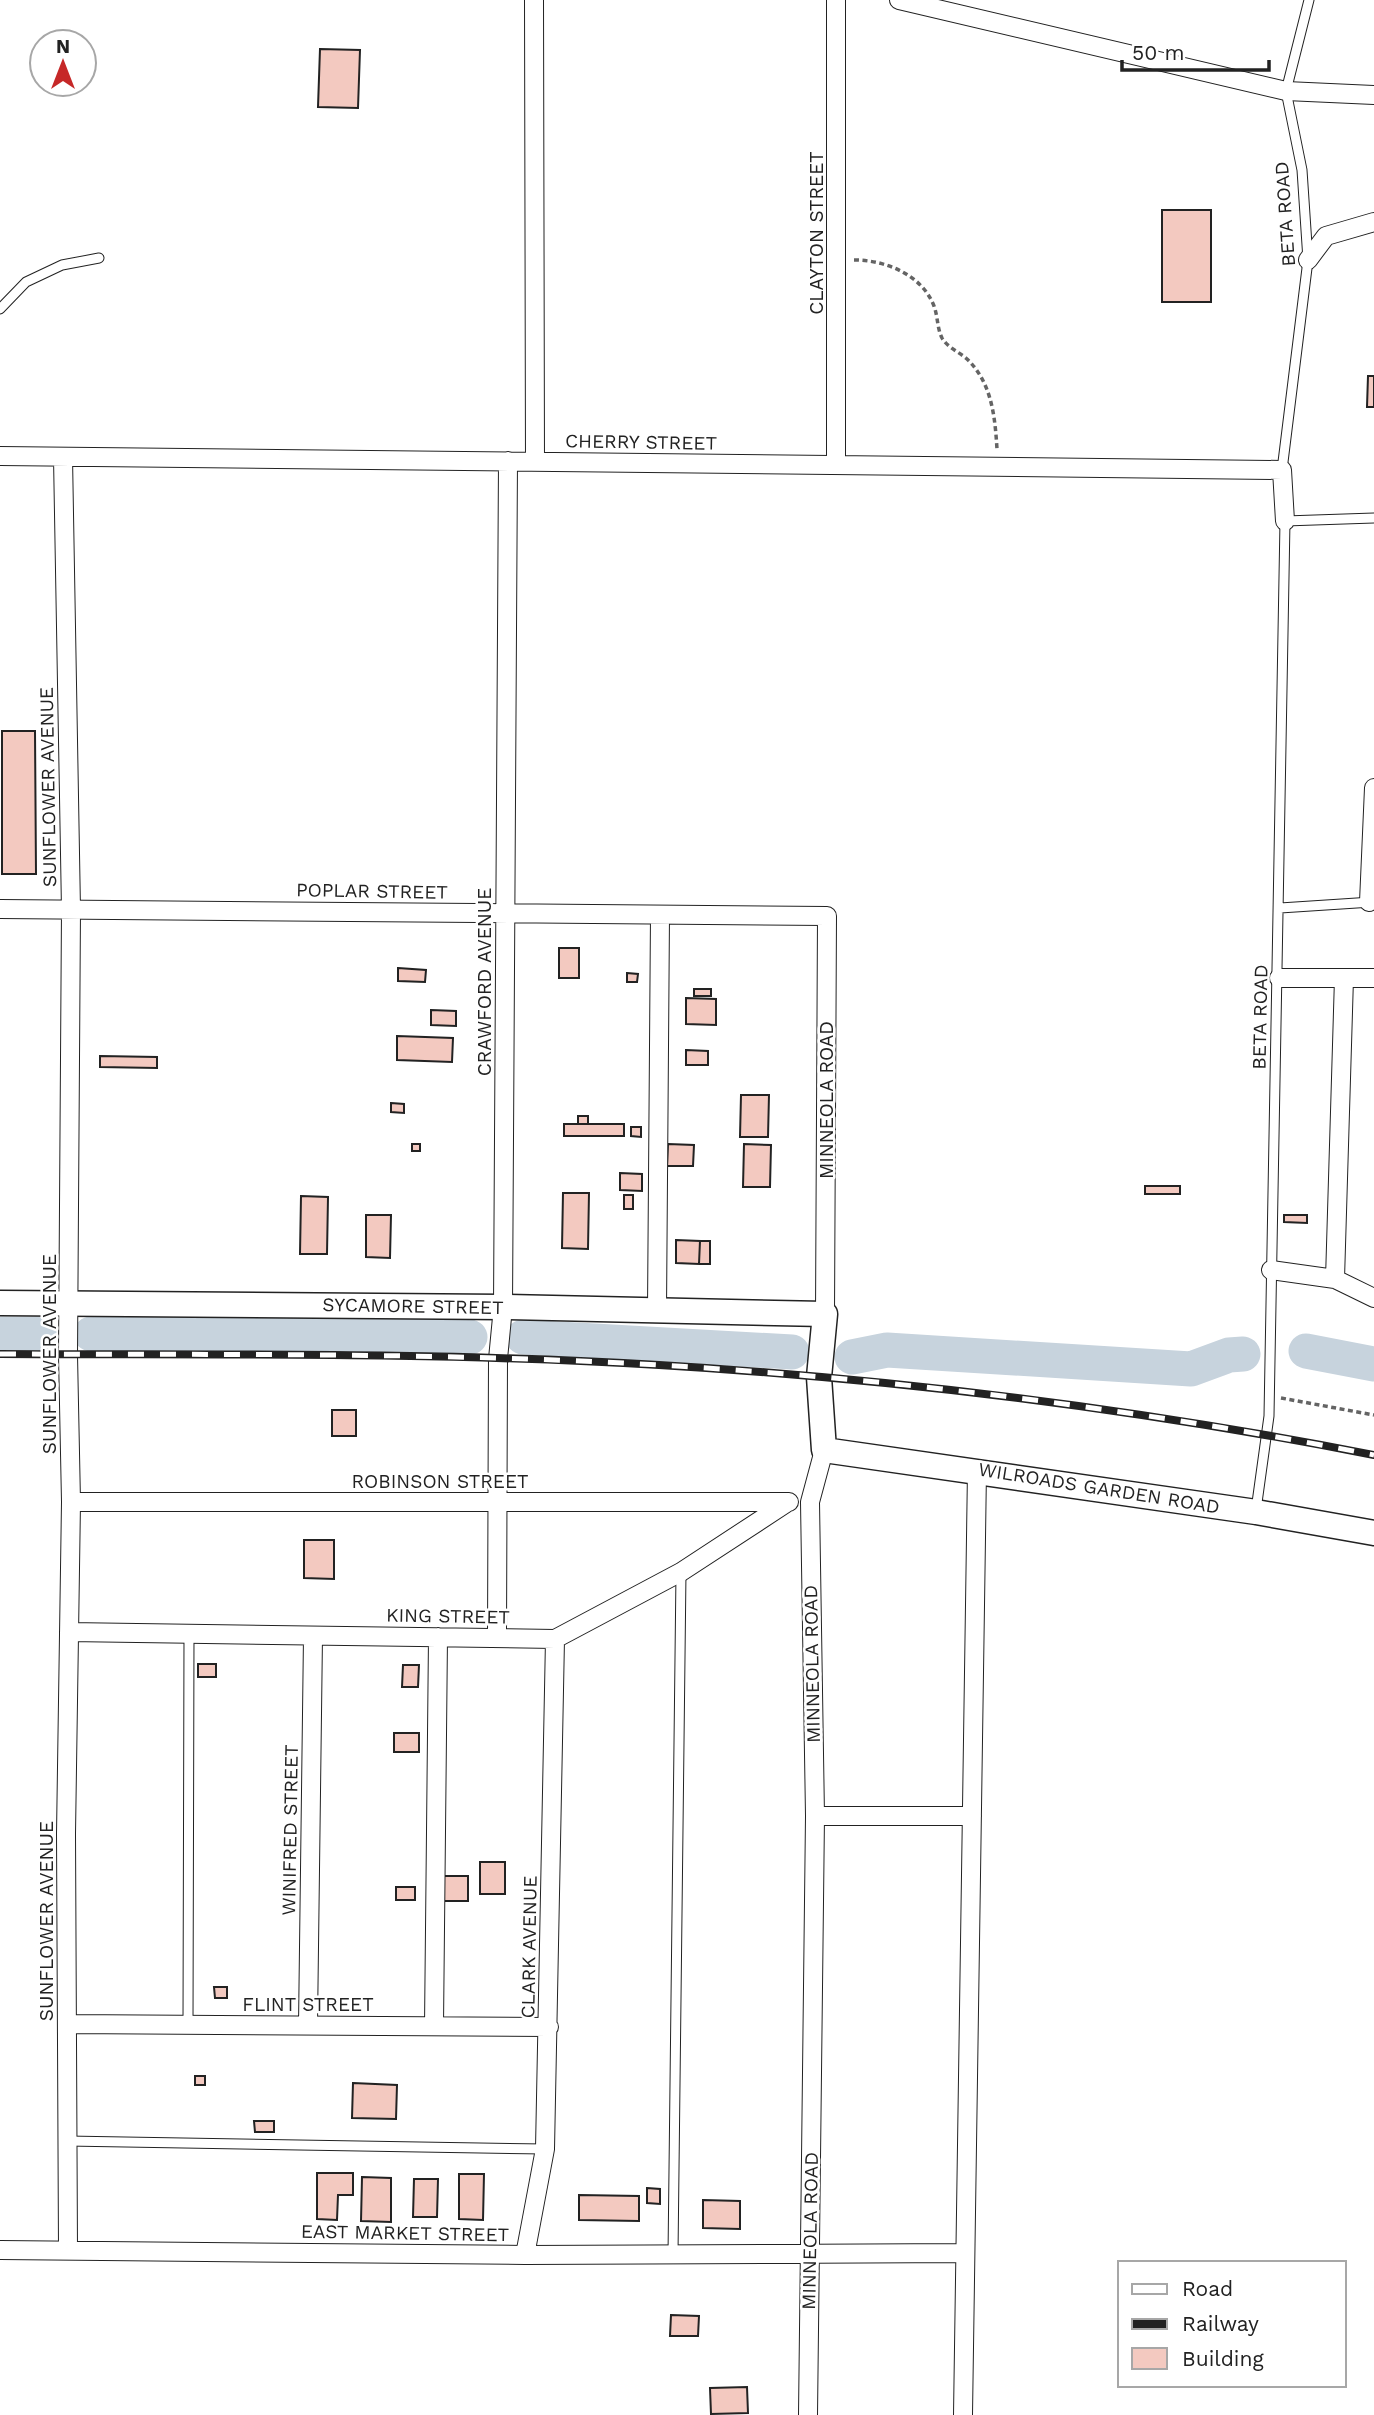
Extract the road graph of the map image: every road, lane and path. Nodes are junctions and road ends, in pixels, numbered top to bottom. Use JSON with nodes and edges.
{"nodes":[{"id":1,"x":534,"y":0,"type":"edge"},
{"id":2,"x":836,"y":0,"type":"edge"},
{"id":3,"x":899,"y":0,"type":"edge"},
{"id":4,"x":1309,"y":0,"type":"edge"},
{"id":5,"x":1286,"y":91,"type":"junction"},
{"id":6,"x":1374,"y":95,"type":"edge"},
{"id":7,"x":1374,"y":222,"type":"edge"},
{"id":8,"x":99,"y":258,"type":"dead end"},
{"id":9,"x":837,"y":260,"type":"junction"},
{"id":10,"x":1308,"y":260,"type":"junction"},
{"id":11,"x":0,"y":309,"type":"edge"},
{"id":12,"x":0,"y":456,"type":"edge"},
{"id":13,"x":63,"y":457,"type":"junction"},
{"id":14,"x":508,"y":461,"type":"junction"},
{"id":15,"x":535,"y":461,"type":"junction"},
{"id":16,"x":836,"y":465,"type":"junction"},
{"id":17,"x":998,"y":465,"type":"junction"},
{"id":18,"x":1282,"y":470,"type":"junction"},
{"id":19,"x":1374,"y":517,"type":"edge"},
{"id":20,"x":1285,"y":521,"type":"junction"},
{"id":21,"x":1374,"y":788,"type":"edge"},
{"id":22,"x":1372,"y":902,"type":"edge"},
{"id":23,"x":1280,"y":908,"type":"junction"},
{"id":24,"x":0,"y":909,"type":"edge"},
{"id":25,"x":71,"y":909,"type":"junction"},
{"id":26,"x":506,"y":914,"type":"junction"},
{"id":27,"x":660,"y":915,"type":"junction"},
{"id":28,"x":827,"y":916,"type":"joint"},
{"id":29,"x":1279,"y":978,"type":"junction"},
{"id":30,"x":1344,"y":978,"type":"junction"},
{"id":31,"x":1374,"y":978,"type":"edge"},
{"id":32,"x":1271,"y":1270,"type":"junction"},
{"id":33,"x":1335,"y":1279,"type":"junction"},
{"id":34,"x":1374,"y":1298,"type":"edge"},
{"id":35,"x":0,"y":1303,"type":"edge"},
{"id":36,"x":70,"y":1303,"type":"junction"},
{"id":37,"x":503,"y":1307,"type":"junction"},
{"id":38,"x":657,"y":1310,"type":"junction"},
{"id":39,"x":825,"y":1314,"type":"junction"},
{"id":40,"x":1269,"y":1395,"type":"junction"},
{"id":41,"x":1374,"y":1415,"type":"edge"},
{"id":42,"x":824,"y":1450,"type":"junction"},
{"id":43,"x":977,"y":1470,"type":"junction"},
{"id":44,"x":71,"y":1502,"type":"junction"},
{"id":45,"x":496,"y":1502,"type":"junction"},
{"id":46,"x":788,"y":1502,"type":"junction"},
{"id":47,"x":810,"y":1502,"type":"junction"},
{"id":48,"x":1256,"y":1512,"type":"junction"},
{"id":49,"x":1374,"y":1533,"type":"edge"},
{"id":50,"x":681,"y":1572,"type":"junction"},
{"id":51,"x":69,"y":1632,"type":"junction"},
{"id":52,"x":189,"y":1634,"type":"junction"},
{"id":53,"x":313,"y":1636,"type":"junction"},
{"id":54,"x":438,"y":1637,"type":"junction"},
{"id":55,"x":497,"y":1638,"type":"junction"},
{"id":56,"x":555,"y":1639,"type":"junction"},
{"id":57,"x":815,"y":1815,"type":"junction"},
{"id":58,"x":972,"y":1816,"type":"junction"},
{"id":59,"x":67,"y":2024,"type":"junction"},
{"id":60,"x":188,"y":2025,"type":"junction"},
{"id":61,"x":308,"y":2025,"type":"junction"},
{"id":62,"x":434,"y":2026,"type":"junction"},
{"id":63,"x":549,"y":2027,"type":"junction"},
{"id":64,"x":67,"y":2141,"type":"junction"},
{"id":65,"x":545,"y":2149,"type":"junction"},
{"id":66,"x":0,"y":2250,"type":"edge"},
{"id":67,"x":68,"y":2250,"type":"junction"},
{"id":68,"x":965,"y":2253,"type":"junction"},
{"id":69,"x":810,"y":2254,"type":"junction"},
{"id":70,"x":525,"y":2255,"type":"junction"},
{"id":71,"x":673,"y":2255,"type":"junction"},
{"id":72,"x":808,"y":2415,"type":"edge"},
{"id":73,"x":963,"y":2415,"type":"edge"}],
"edges":[{"from":1,"to":15,"type":"street"},
{"from":2,"to":9,"type":"street","name":"CLAYTON STREET"},
{"from":3,"to":5,"type":"street"},
{"from":4,"to":5,"type":"lane","name":"BETA ROAD"},
{"from":5,"to":6,"type":"street"},
{"from":5,"to":10,"type":"lane","name":"BETA ROAD"},
{"from":7,"to":10,"type":"street"},
{"from":8,"to":11,"type":"lane"},
{"from":9,"to":16,"type":"street","name":"CLAYTON STREET"},
{"from":9,"to":17,"type":"path"},
{"from":10,"to":18,"type":"lane","name":"BETA ROAD"},
{"from":12,"to":13,"type":"street","name":"CHERRY STREET"},
{"from":13,"to":14,"type":"street","name":"CHERRY STREET"},
{"from":13,"to":25,"type":"street","name":"SUNFLOWER AVENUE"},
{"from":14,"to":15,"type":"street","name":"CHERRY STREET"},
{"from":14,"to":26,"type":"street","name":"CRAWFORD AVENUE"},
{"from":15,"to":16,"type":"street","name":"CHERRY STREET"},
{"from":16,"to":17,"type":"street","name":"CHERRY STREET"},
{"from":17,"to":18,"type":"street","name":"CHERRY STREET"},
{"from":18,"to":20,"type":"street"},
{"from":19,"to":20,"type":"lane"},
{"from":20,"to":23,"type":"lane","name":"BETA ROAD"},
{"from":21,"to":22,"type":"street"},
{"from":22,"to":23,"type":"lane"},
{"from":23,"to":29,"type":"lane","name":"BETA ROAD"},
{"from":24,"to":25,"type":"street","name":"POPLAR STREET"},
{"from":25,"to":26,"type":"street","name":"POPLAR STREET"},
{"from":25,"to":36,"type":"street","name":"SUNFLOWER AVENUE"},
{"from":26,"to":27,"type":"street","name":"POPLAR STREET"},
{"from":26,"to":37,"type":"street","name":"CRAWFORD AVENUE"},
{"from":27,"to":28,"type":"street","name":"POPLAR STREET"},
{"from":27,"to":38,"type":"street"},
{"from":28,"to":39,"type":"street","name":"MINNEOLA ROAD"},
{"from":29,"to":30,"type":"street"},
{"from":29,"to":32,"type":"lane","name":"BETA ROAD"},
{"from":30,"to":31,"type":"street"},
{"from":30,"to":33,"type":"street"},
{"from":32,"to":33,"type":"street"},
{"from":32,"to":40,"type":"lane","name":"BETA ROAD"},
{"from":33,"to":34,"type":"street"},
{"from":35,"to":36,"type":"street","name":"SYCAMORE STREET"},
{"from":36,"to":37,"type":"street","name":"SYCAMORE STREET"},
{"from":36,"to":44,"type":"street","name":"SUNFLOWER AVENUE"},
{"from":37,"to":38,"type":"street","name":"SYCAMORE STREET"},
{"from":37,"to":45,"type":"street","name":"CRAWFORD AVENUE"},
{"from":38,"to":39,"type":"street","name":"SYCAMORE STREET"},
{"from":39,"to":42,"type":"street","name":"MINNEOLA ROAD"},
{"from":40,"to":41,"type":"path"},
{"from":40,"to":48,"type":"lane","name":"BETA ROAD"},
{"from":42,"to":43,"type":"street","name":"WILROADS GARDEN ROAD"},
{"from":42,"to":47,"type":"street","name":"MINNEOLA ROAD"},
{"from":43,"to":48,"type":"street","name":"WILROADS GARDEN ROAD"},
{"from":43,"to":58,"type":"street"},
{"from":44,"to":45,"type":"street","name":"ROBINSON STREET"},
{"from":44,"to":51,"type":"street","name":"SUNFLOWER AVENUE"},
{"from":45,"to":46,"type":"street","name":"ROBINSON STREET"},
{"from":45,"to":55,"type":"street","name":"CRAWFORD AVENUE"},
{"from":46,"to":47,"type":"street","name":"ROBINSON STREET"},
{"from":46,"to":50,"type":"street","name":"KING STREET"},
{"from":47,"to":57,"type":"street","name":"MINNEOLA ROAD"},
{"from":48,"to":49,"type":"street","name":"WILROADS GARDEN ROAD"},
{"from":50,"to":56,"type":"street","name":"KING STREET"},
{"from":50,"to":71,"type":"lane"},
{"from":51,"to":52,"type":"street","name":"KING STREET"},
{"from":51,"to":59,"type":"street","name":"SUNFLOWER AVENUE"},
{"from":52,"to":53,"type":"street","name":"KING STREET"},
{"from":52,"to":60,"type":"lane"},
{"from":53,"to":54,"type":"street","name":"KING STREET"},
{"from":53,"to":61,"type":"street","name":"WINIFRED STREET"},
{"from":54,"to":55,"type":"street","name":"KING STREET"},
{"from":54,"to":62,"type":"street"},
{"from":55,"to":56,"type":"street","name":"KING STREET"},
{"from":56,"to":63,"type":"street","name":"CLARK AVENUE"},
{"from":57,"to":58,"type":"street"},
{"from":57,"to":69,"type":"street","name":"MINNEOLA ROAD"},
{"from":58,"to":68,"type":"street"},
{"from":59,"to":60,"type":"street","name":"FLINT STREET"},
{"from":59,"to":64,"type":"street","name":"SUNFLOWER AVENUE"},
{"from":60,"to":61,"type":"street","name":"FLINT STREET"},
{"from":61,"to":62,"type":"street","name":"FLINT STREET"},
{"from":62,"to":63,"type":"street","name":"FLINT STREET"},
{"from":63,"to":65,"type":"street","name":"CLARK AVENUE"},
{"from":64,"to":65,"type":"lane"},
{"from":64,"to":67,"type":"street","name":"SUNFLOWER AVENUE"},
{"from":65,"to":70,"type":"street","name":"CLARK AVENUE"},
{"from":66,"to":67,"type":"street","name":"EAST MARKET STREET"},
{"from":67,"to":70,"type":"street","name":"EAST MARKET STREET"},
{"from":68,"to":69,"type":"street","name":"EAST MARKET STREET"},
{"from":68,"to":73,"type":"street"},
{"from":69,"to":71,"type":"street","name":"EAST MARKET STREET"},
{"from":69,"to":72,"type":"street","name":"MINNEOLA ROAD"},
{"from":70,"to":71,"type":"street","name":"EAST MARKET STREET"}]}
